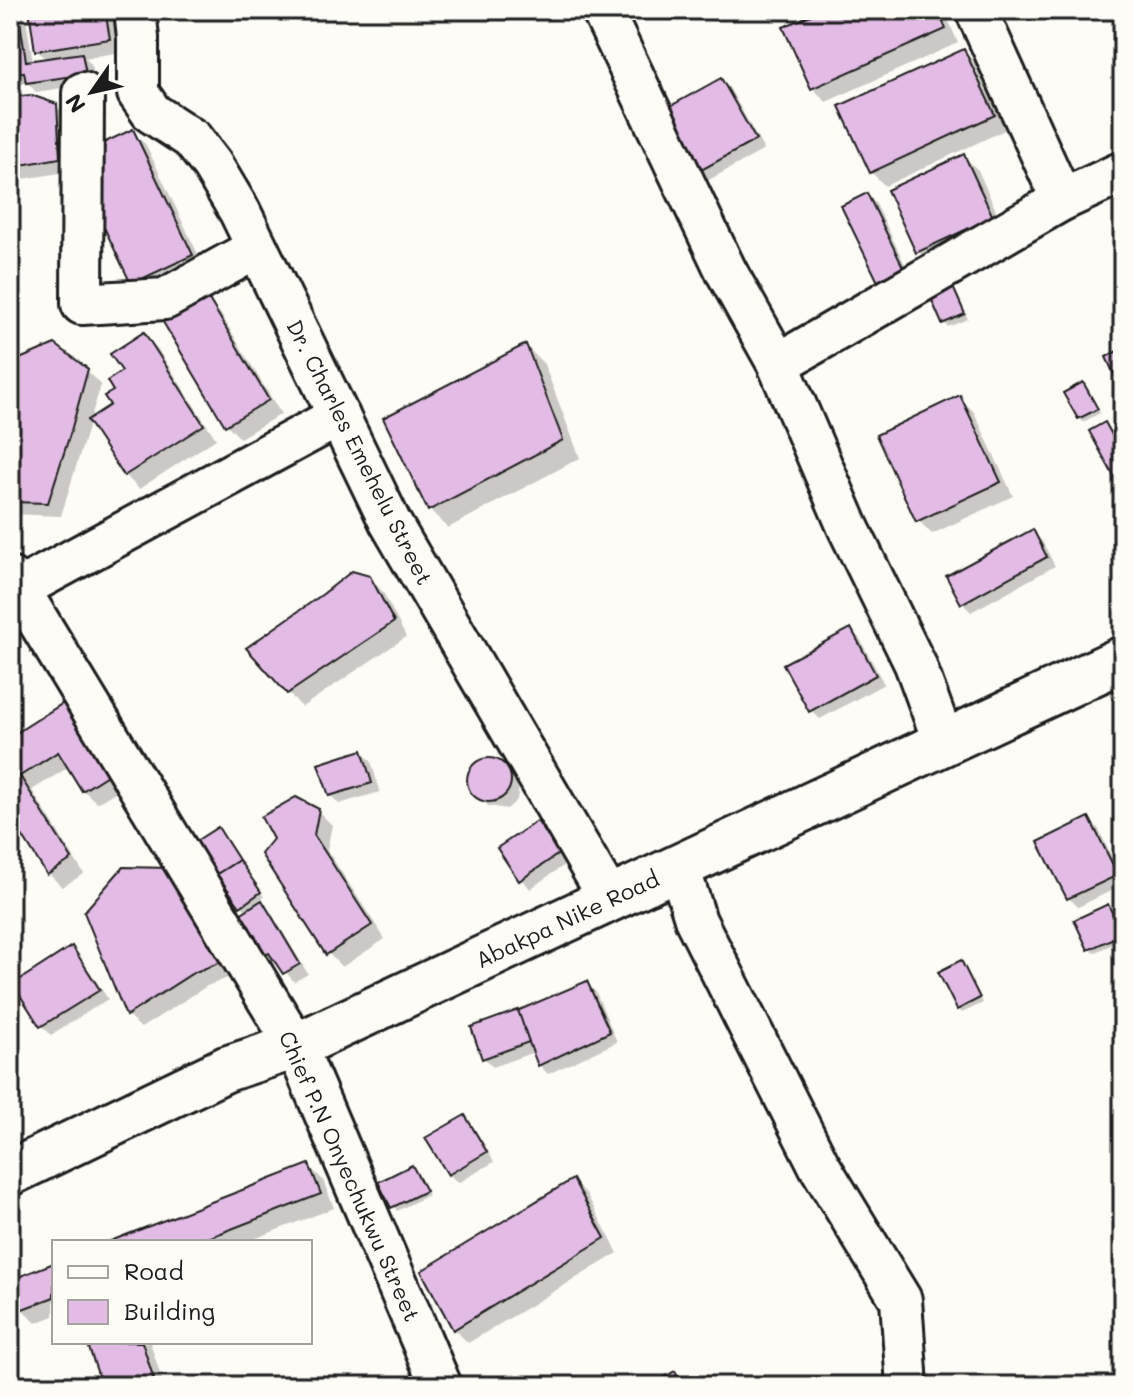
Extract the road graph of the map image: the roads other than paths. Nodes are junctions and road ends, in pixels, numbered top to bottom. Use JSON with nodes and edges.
{"nodes":[{"id":1,"x":135,"y":10,"type":"edge"},
{"id":2,"x":602,"y":10,"type":"edge"},
{"id":3,"x":976,"y":10,"type":"edge"},
{"id":4,"x":83,"y":93,"type":"dead end"},
{"id":5,"x":1123,"y":172,"type":"edge"},
{"id":6,"x":1062,"y":200,"type":"junction"},
{"id":7,"x":257,"y":248,"type":"junction"},
{"id":8,"x":778,"y":364,"type":"junction"},
{"id":9,"x":339,"y":416,"type":"junction"},
{"id":10,"x":14,"y":584,"type":"edge"},
{"id":11,"x":1123,"y":659,"type":"edge"},
{"id":12,"x":944,"y":743,"type":"junction"},
{"id":13,"x":679,"y":867,"type":"junction"},
{"id":14,"x":609,"y":898,"type":"junction"},
{"id":15,"x":296,"y":1046,"type":"junction"},
{"id":16,"x":10,"y":1173,"type":"edge"},
{"id":17,"x":441,"y":1386,"type":"edge"},
{"id":18,"x":907,"y":1386,"type":"edge"}],
"edges":[{"from":1,"to":7,"type":"street","name":"Dr. Charles Emehelu Street"},
{"from":2,"to":8,"type":"street"},
{"from":3,"to":6,"type":"street"},
{"from":4,"to":7,"type":"street"},
{"from":5,"to":6,"type":"street"},
{"from":6,"to":8,"type":"street"},
{"from":7,"to":9,"type":"street","name":"Dr. Charles Emehelu Street"},
{"from":8,"to":12,"type":"street"},
{"from":9,"to":10,"type":"street"},
{"from":9,"to":14,"type":"street","name":"Dr. Charles Emehelu Street"},
{"from":10,"to":15,"type":"street","name":"Chief P.N Onyechukwu Street"},
{"from":11,"to":12,"type":"main road","name":"Abakpa Nike Road"},
{"from":12,"to":13,"type":"main road","name":"Abakpa Nike Road"},
{"from":13,"to":14,"type":"main road","name":"Abakpa Nike Road"},
{"from":13,"to":18,"type":"street"},
{"from":14,"to":15,"type":"main road","name":"Abakpa Nike Road"},
{"from":15,"to":16,"type":"main road","name":"Abakpa Nike Road"},
{"from":15,"to":17,"type":"street","name":"Chief P.N Onyechukwu Street"}]}
